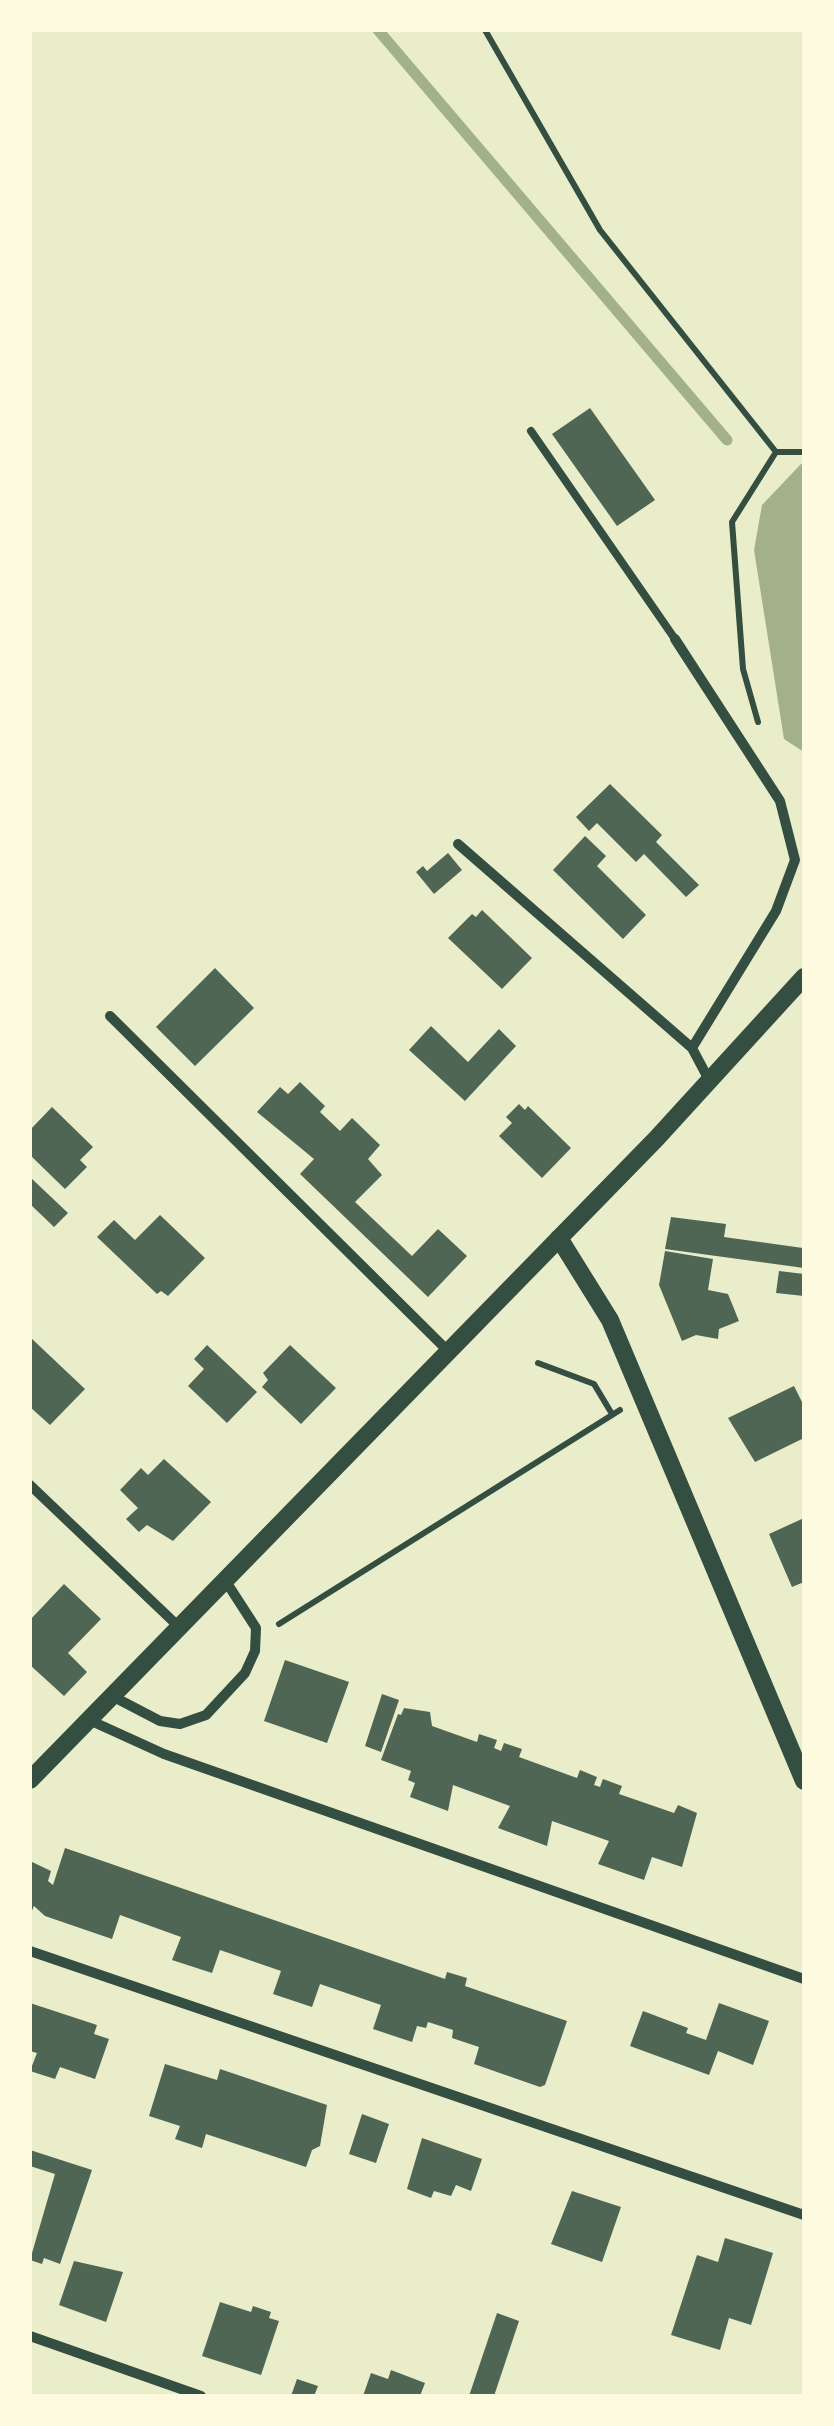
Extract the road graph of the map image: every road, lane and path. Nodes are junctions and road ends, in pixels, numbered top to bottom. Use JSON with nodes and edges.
{"nodes":[{"id":1,"x":484,"y":30,"type":"edge"},
{"id":2,"x":532,"y":431,"type":"dead end"},
{"id":3,"x":776,"y":452,"type":"junction"},
{"id":4,"x":804,"y":452,"type":"edge"},
{"id":5,"x":675,"y":639,"type":"joint"},
{"id":6,"x":759,"y":726,"type":"dead end"},
{"id":7,"x":458,"y":844,"type":"dead end"},
{"id":8,"x":804,"y":977,"type":"edge"},
{"id":9,"x":110,"y":1016,"type":"dead end"},
{"id":10,"x":692,"y":1048,"type":"junction"},
{"id":11,"x":709,"y":1080,"type":"junction"},
{"id":12,"x":559,"y":1238,"type":"junction"},
{"id":13,"x":449,"y":1352,"type":"junction"},
{"id":14,"x":538,"y":1363,"type":"dead end"},
{"id":15,"x":30,"y":1485,"type":"edge"},
{"id":16,"x":226,"y":1580,"type":"junction"},
{"id":17,"x":277,"y":1625,"type":"dead end"},
{"id":18,"x":178,"y":1626,"type":"junction"},
{"id":19,"x":111,"y":1695,"type":"junction"},
{"id":20,"x":87,"y":1720,"type":"junction"},
{"id":21,"x":30,"y":1780,"type":"edge"},
{"id":22,"x":804,"y":1780,"type":"edge"},
{"id":23,"x":30,"y":1951,"type":"edge"},
{"id":24,"x":804,"y":1979,"type":"edge"},
{"id":25,"x":804,"y":2215,"type":"edge"},
{"id":26,"x":30,"y":2336,"type":"edge"},
{"id":27,"x":201,"y":2396,"type":"edge"}],
"edges":[{"from":1,"to":3,"type":"path"},
{"from":2,"to":5,"type":"lane"},
{"from":3,"to":4,"type":"path"},
{"from":3,"to":6,"type":"path"},
{"from":5,"to":10,"type":"street"},
{"from":7,"to":10,"type":"street"},
{"from":8,"to":11,"type":"street"},
{"from":9,"to":13,"type":"street"},
{"from":10,"to":11,"type":"street"},
{"from":11,"to":12,"type":"street"},
{"from":12,"to":13,"type":"street"},
{"from":12,"to":22,"type":"street"},
{"from":13,"to":16,"type":"street"},
{"from":14,"to":17,"type":"path"},
{"from":15,"to":18,"type":"street"},
{"from":16,"to":18,"type":"street"},
{"from":16,"to":19,"type":"street"},
{"from":18,"to":19,"type":"street"},
{"from":19,"to":20,"type":"street"},
{"from":20,"to":21,"type":"street"},
{"from":20,"to":24,"type":"street"},
{"from":23,"to":25,"type":"street"},
{"from":26,"to":27,"type":"street"}]}
